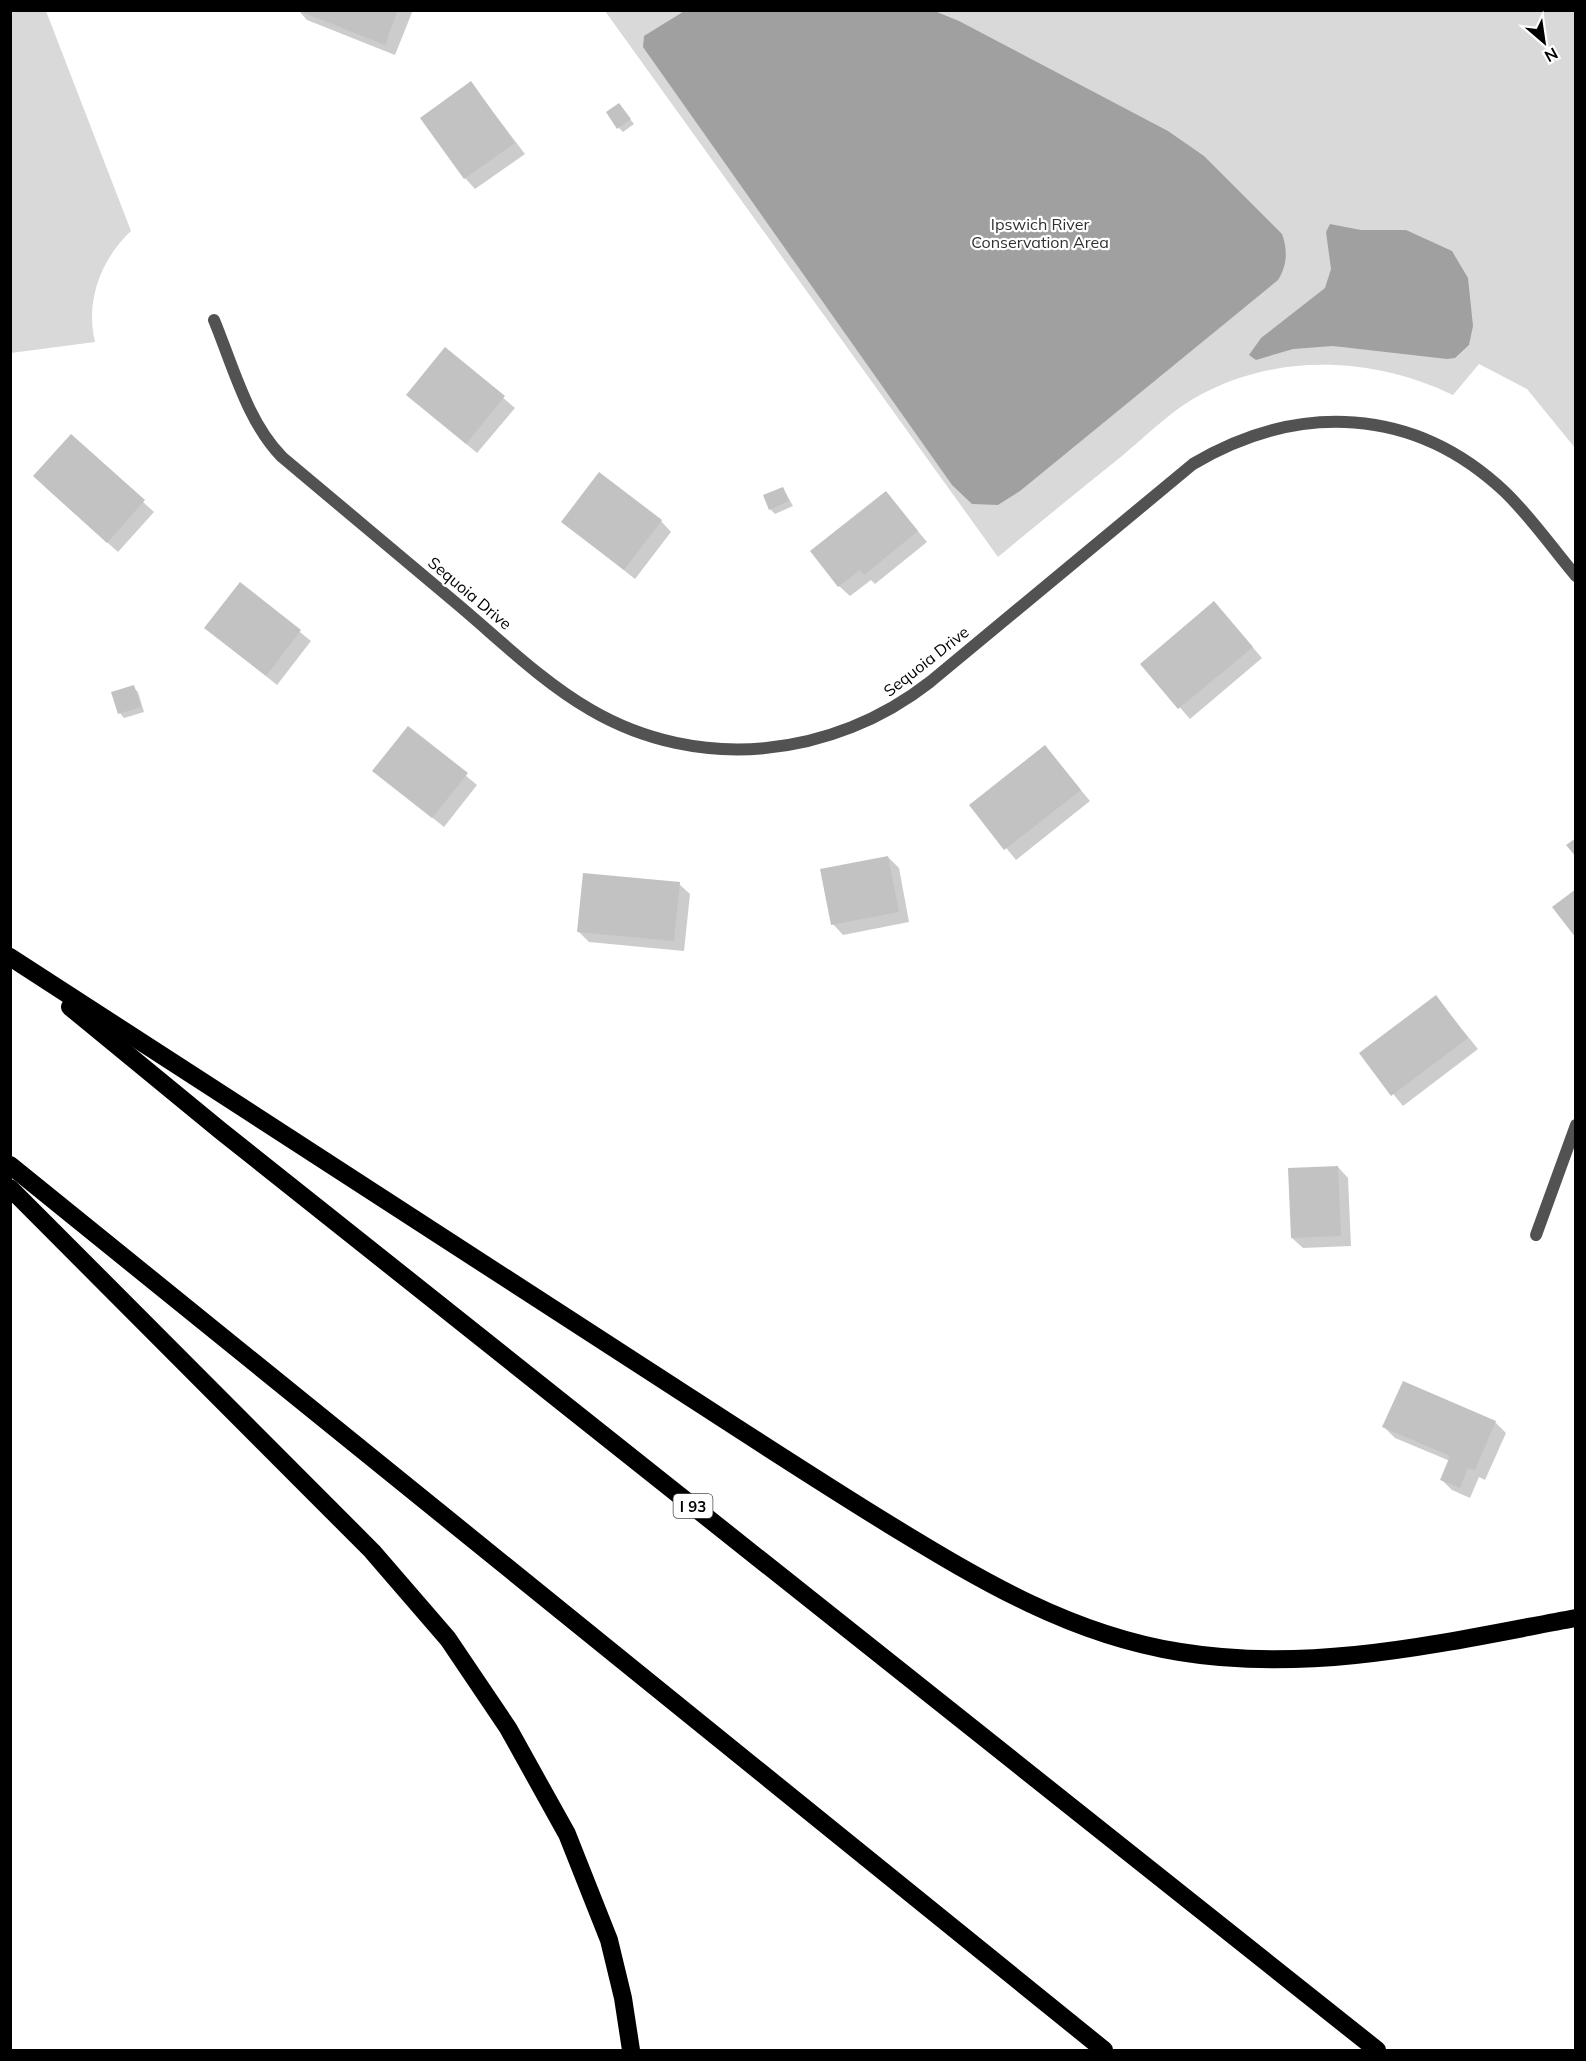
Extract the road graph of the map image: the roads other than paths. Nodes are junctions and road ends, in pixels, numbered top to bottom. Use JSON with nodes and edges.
{"nodes":[{"id":1,"x":214,"y":320,"type":"dead end"},
{"id":2,"x":1575,"y":576,"type":"edge"},
{"id":3,"x":10,"y":957,"type":"edge"},
{"id":4,"x":1575,"y":1125,"type":"edge"},
{"id":5,"x":10,"y":1165,"type":"edge"},
{"id":6,"x":10,"y":1188,"type":"edge"},
{"id":7,"x":1536,"y":1235,"type":"dead end"},
{"id":8,"x":1575,"y":1618,"type":"edge"},
{"id":9,"x":631,"y":2050,"type":"edge"},
{"id":10,"x":1104,"y":2050,"type":"edge"},
{"id":11,"x":1377,"y":2050,"type":"edge"}],
"edges":[{"from":1,"to":2,"type":"street","name":"Sequoia Drive"},
{"from":3,"to":8,"type":"highway"},
{"from":3,"to":11,"type":"highway","number":"I 93"},
{"from":4,"to":7,"type":"street"},
{"from":5,"to":10,"type":"highway"},
{"from":6,"to":9,"type":"highway"}]}
